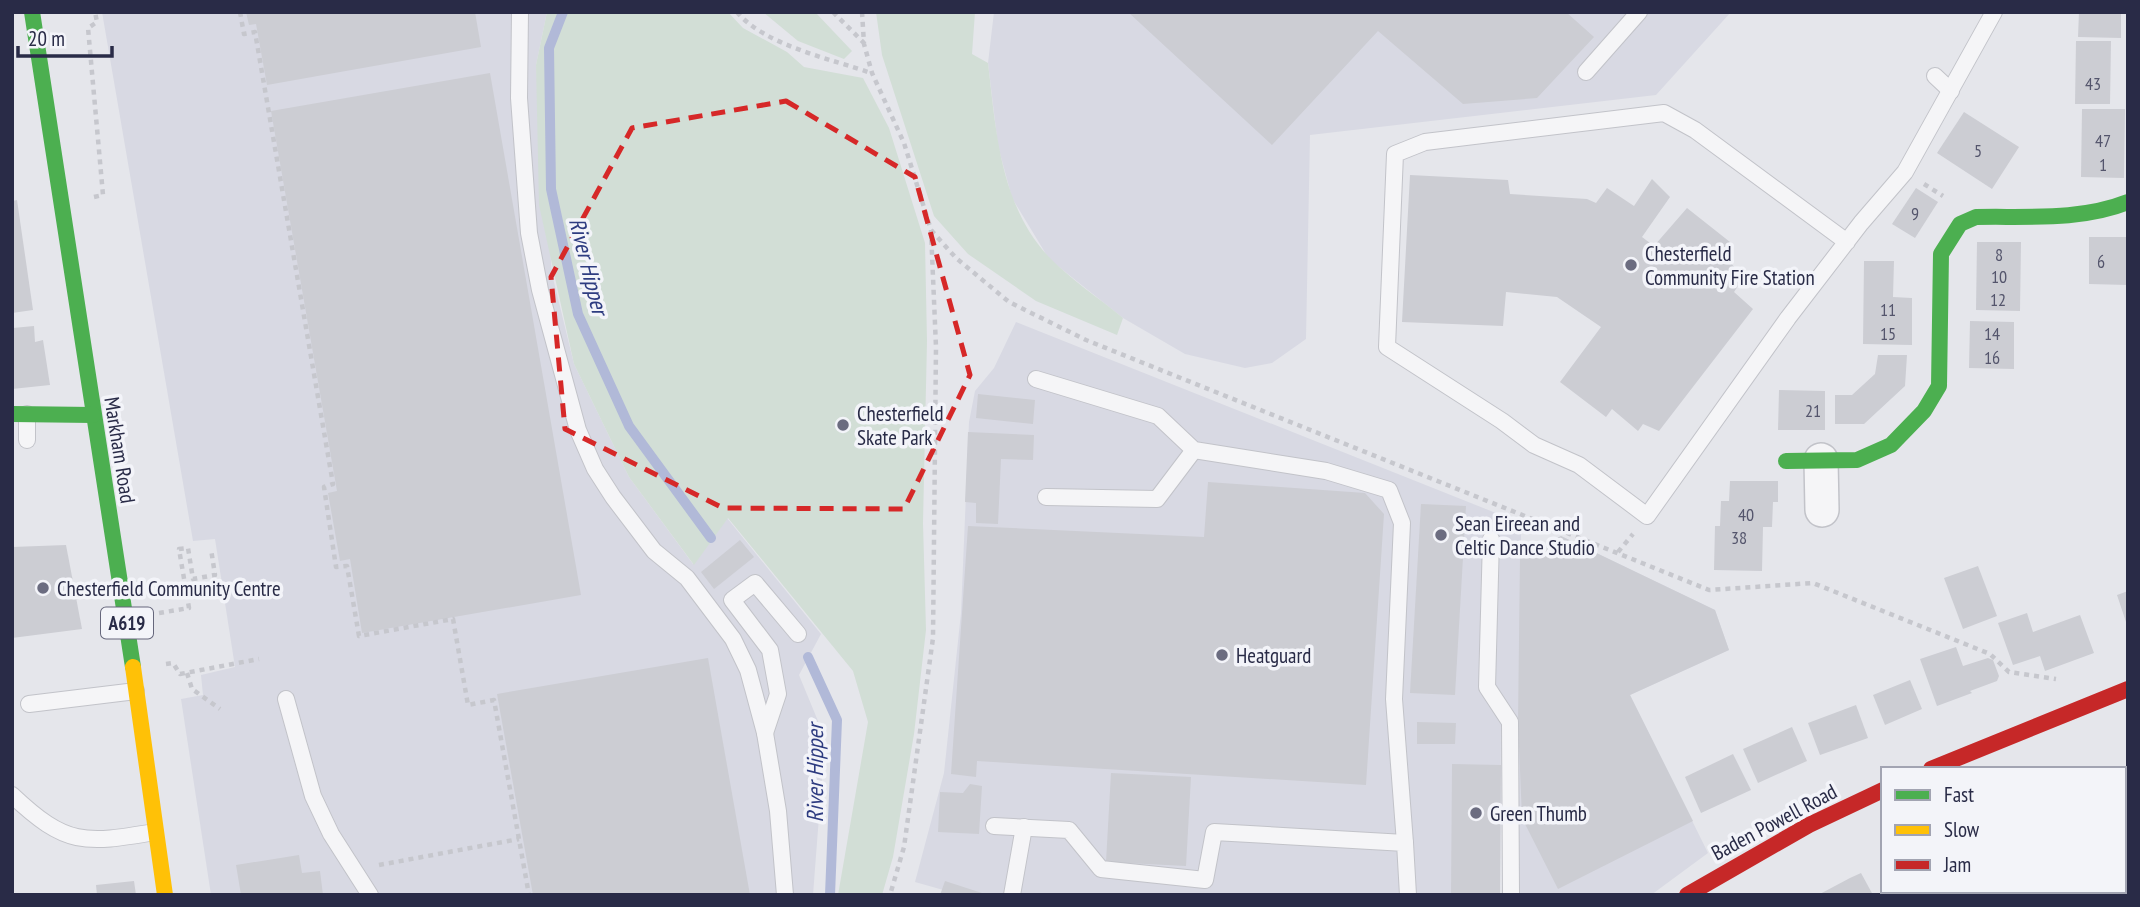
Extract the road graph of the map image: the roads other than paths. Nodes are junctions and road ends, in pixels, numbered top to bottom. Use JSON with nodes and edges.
{"nodes":[{"id":1,"x":32,"y":12,"type":"edge"},
{"id":2,"x":520,"y":12,"type":"edge"},
{"id":3,"x":1639,"y":12,"type":"edge"},
{"id":4,"x":1994,"y":12,"type":"edge"},
{"id":5,"x":1586,"y":72,"type":"dead end"},
{"id":6,"x":1935,"y":76,"type":"dead end"},
{"id":7,"x":1951,"y":91,"type":"junction"},
{"id":8,"x":2128,"y":202,"type":"edge"},
{"id":9,"x":1847,"y":242,"type":"junction"},
{"id":10,"x":1036,"y":379,"type":"dead end"},
{"id":11,"x":20,"y":414,"type":"edge"},
{"id":12,"x":93,"y":415,"type":"junction"},
{"id":13,"x":27,"y":440,"type":"dead end"},
{"id":14,"x":1194,"y":450,"type":"junction"},
{"id":15,"x":1821,"y":460,"type":"junction"},
{"id":16,"x":1786,"y":461,"type":"dead end"},
{"id":17,"x":1046,"y":497,"type":"dead end"},
{"id":18,"x":1822,"y":510,"type":"dead end"},
{"id":19,"x":1490,"y":539,"type":"dead end"},
{"id":20,"x":798,"y":634,"type":"dead end"},
{"id":21,"x":2128,"y":690,"type":"edge"},
{"id":22,"x":136,"y":691,"type":"junction"},
{"id":23,"x":286,"y":699,"type":"dead end"},
{"id":24,"x":29,"y":704,"type":"dead end"},
{"id":25,"x":765,"y":733,"type":"junction"},
{"id":26,"x":1936,"y":767,"type":"edge"},
{"id":27,"x":1881,"y":791,"type":"edge"},
{"id":28,"x":12,"y":795,"type":"edge"},
{"id":29,"x":994,"y":826,"type":"dead end"},
{"id":30,"x":1024,"y":827,"type":"junction"},
{"id":31,"x":155,"y":832,"type":"junction"},
{"id":32,"x":1405,"y":843,"type":"junction"},
{"id":33,"x":165,"y":895,"type":"edge"},
{"id":34,"x":370,"y":895,"type":"edge"},
{"id":35,"x":785,"y":895,"type":"edge"},
{"id":36,"x":1012,"y":895,"type":"edge"},
{"id":37,"x":1408,"y":895,"type":"edge"},
{"id":38,"x":1511,"y":895,"type":"edge"},
{"id":39,"x":1687,"y":895,"type":"edge"}],
"edges":[{"from":1,"to":12,"type":"main road","name":"Markham Road","number":"A619"},
{"from":2,"to":25,"type":"lane"},
{"from":3,"to":5,"type":"lane"},
{"from":4,"to":7,"type":"lane"},
{"from":6,"to":7,"type":"lane"},
{"from":7,"to":9,"type":"lane"},
{"from":8,"to":15,"type":"main road"},
{"from":9,"to":9,"type":"lane"},
{"from":10,"to":14,"type":"lane"},
{"from":11,"to":12,"type":"main road"},
{"from":11,"to":13,"type":"lane"},
{"from":12,"to":22,"type":"main road","name":"Markham Road","number":"A619"},
{"from":14,"to":17,"type":"lane"},
{"from":14,"to":32,"type":"lane"},
{"from":15,"to":16,"type":"main road"},
{"from":15,"to":18,"type":"street"},
{"from":19,"to":38,"type":"lane"},
{"from":20,"to":25,"type":"lane"},
{"from":21,"to":26,"type":"main road"},
{"from":22,"to":24,"type":"lane"},
{"from":22,"to":31,"type":"main road","name":"Markham Road","number":"A619"},
{"from":23,"to":34,"type":"lane"},
{"from":25,"to":35,"type":"lane"},
{"from":27,"to":39,"type":"main road","name":"Baden Powell Road"},
{"from":28,"to":31,"type":"lane"},
{"from":29,"to":30,"type":"lane"},
{"from":30,"to":32,"type":"lane"},
{"from":30,"to":36,"type":"lane"},
{"from":31,"to":33,"type":"main road","name":"Markham Road","number":"A619"},
{"from":32,"to":37,"type":"lane"}]}
